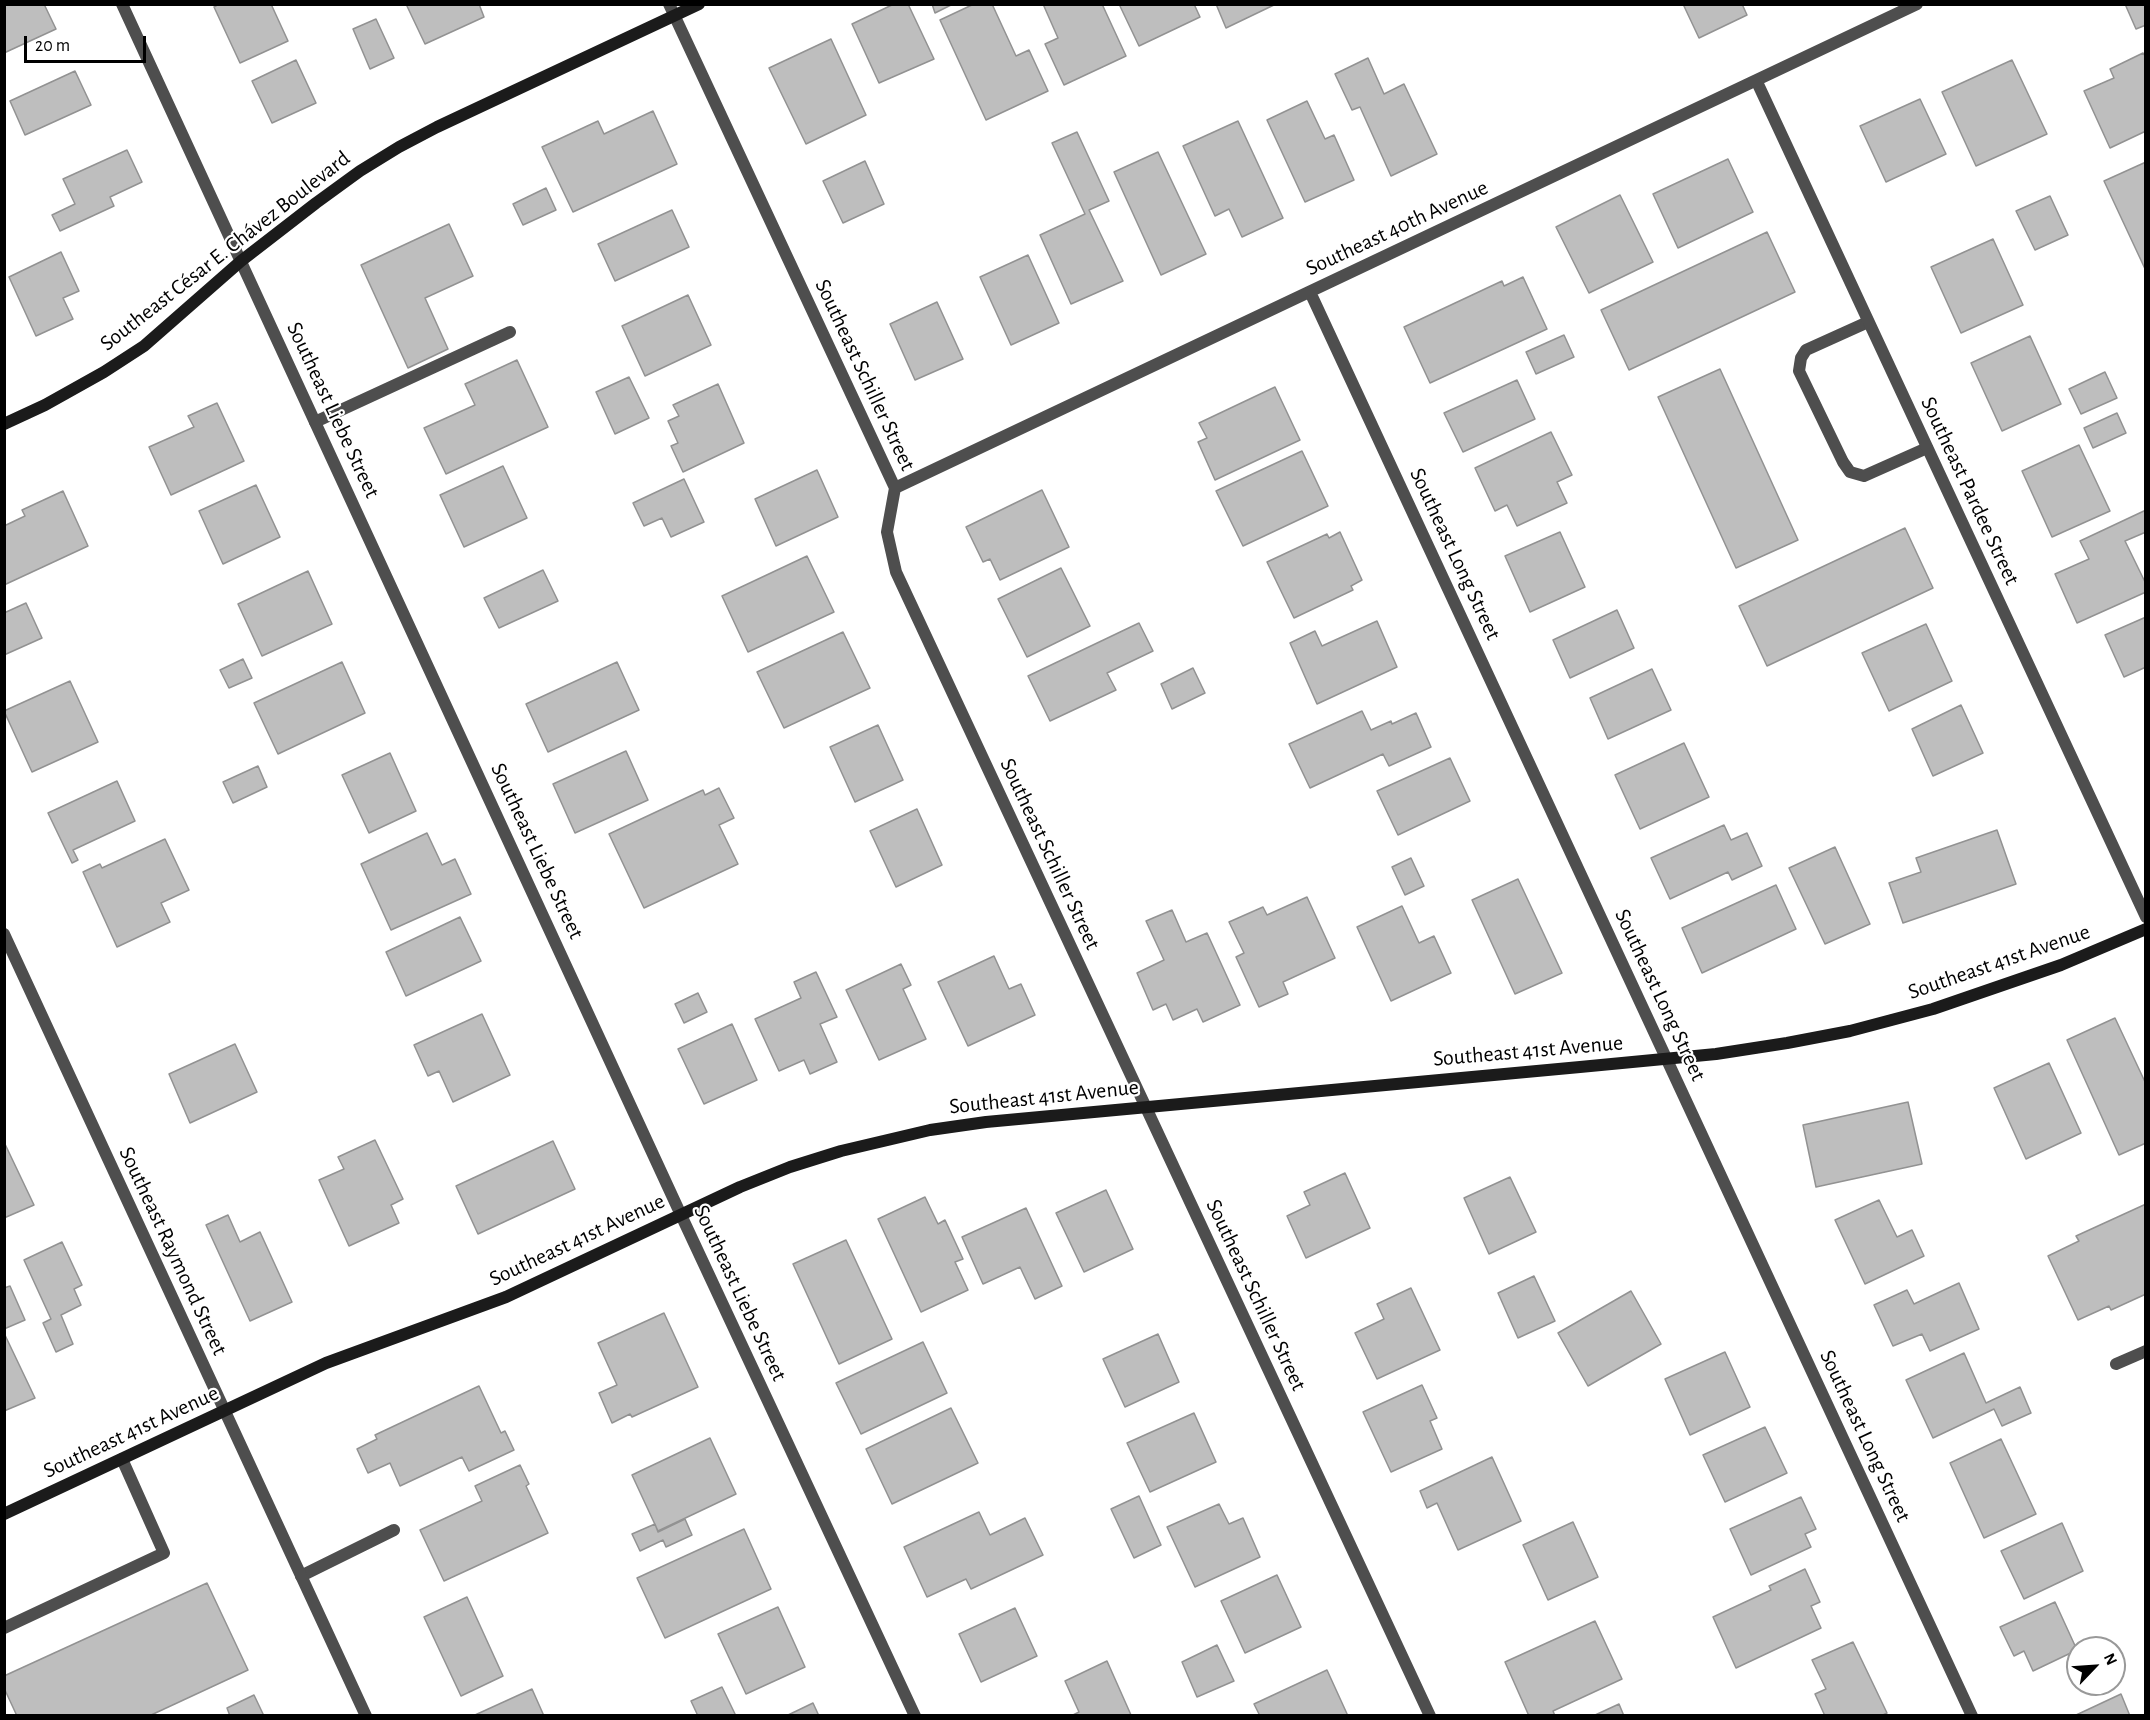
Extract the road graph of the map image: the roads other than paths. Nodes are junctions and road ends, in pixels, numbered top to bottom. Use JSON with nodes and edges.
{"nodes":[{"id":1,"x":122,"y":4,"type":"edge"},
{"id":2,"x":699,"y":4,"type":"edge"},
{"id":3,"x":1917,"y":4,"type":"edge"},
{"id":4,"x":671,"y":10,"type":"edge"},
{"id":5,"x":1757,"y":82,"type":"junction"},
{"id":6,"x":241,"y":261,"type":"junction"},
{"id":7,"x":1310,"y":292,"type":"junction"},
{"id":8,"x":1868,"y":322,"type":"junction"},
{"id":9,"x":510,"y":332,"type":"dead end"},
{"id":10,"x":315,"y":422,"type":"junction"},
{"id":11,"x":4,"y":424,"type":"edge"},
{"id":12,"x":1927,"y":448,"type":"junction"},
{"id":13,"x":895,"y":488,"type":"junction"},
{"id":14,"x":2145,"y":917,"type":"edge"},
{"id":15,"x":2145,"y":929,"type":"edge"},
{"id":16,"x":4,"y":934,"type":"edge"},
{"id":17,"x":9,"y":957,"type":"edge"},
{"id":18,"x":1666,"y":1059,"type":"junction"},
{"id":19,"x":1145,"y":1108,"type":"junction"},
{"id":20,"x":681,"y":1215,"type":"junction"},
{"id":21,"x":2145,"y":1351,"type":"edge"},
{"id":22,"x":2116,"y":1364,"type":"dead end"},
{"id":23,"x":224,"y":1411,"type":"junction"},
{"id":24,"x":122,"y":1459,"type":"junction"},
{"id":25,"x":4,"y":1514,"type":"edge"},
{"id":26,"x":394,"y":1530,"type":"dead end"},
{"id":27,"x":301,"y":1576,"type":"junction"},
{"id":28,"x":4,"y":1628,"type":"edge"},
{"id":29,"x":366,"y":1716,"type":"edge"},
{"id":30,"x":915,"y":1716,"type":"edge"},
{"id":31,"x":1430,"y":1716,"type":"edge"},
{"id":32,"x":1972,"y":1716,"type":"edge"}],
"edges":[{"from":1,"to":6,"type":"street","name":"Southeast Liebe Street"},
{"from":2,"to":4,"type":"street","name":"Southeast César E. Chávez Boulevard"},
{"from":3,"to":5,"type":"street","name":"Southeast 40th Avenue"},
{"from":4,"to":6,"type":"street","name":"Southeast César E. Chávez Boulevard"},
{"from":4,"to":13,"type":"street","name":"Southeast Schiller Street"},
{"from":5,"to":7,"type":"street","name":"Southeast 40th Avenue"},
{"from":5,"to":8,"type":"street","name":"Southeast Pardee Street"},
{"from":6,"to":10,"type":"street","name":"Southeast Liebe Street"},
{"from":6,"to":11,"type":"street","name":"Southeast César E. Chávez Boulevard"},
{"from":7,"to":13,"type":"street","name":"Southeast 40th Avenue"},
{"from":7,"to":18,"type":"street","name":"Southeast Long Street"},
{"from":8,"to":12,"type":"street","name":"Southeast Pardee Street"},
{"from":8,"to":12,"type":"street"},
{"from":9,"to":10,"type":"street"},
{"from":10,"to":20,"type":"street","name":"Southeast Liebe Street"},
{"from":12,"to":14,"type":"street","name":"Southeast Pardee Street"},
{"from":13,"to":19,"type":"street","name":"Southeast Schiller Street"},
{"from":15,"to":18,"type":"street","name":"Southeast 41st Avenue"},
{"from":16,"to":17,"type":"street","name":"Southeast Raymond Street"},
{"from":17,"to":23,"type":"street","name":"Southeast Raymond Street"},
{"from":18,"to":19,"type":"street","name":"Southeast 41st Avenue"},
{"from":18,"to":32,"type":"street","name":"Southeast Long Street"},
{"from":19,"to":20,"type":"street","name":"Southeast 41st Avenue"},
{"from":19,"to":31,"type":"street","name":"Southeast Schiller Street"},
{"from":20,"to":23,"type":"street","name":"Southeast 41st Avenue"},
{"from":20,"to":30,"type":"street","name":"Southeast Liebe Street"},
{"from":21,"to":22,"type":"street"},
{"from":23,"to":24,"type":"street","name":"Southeast 41st Avenue"},
{"from":23,"to":27,"type":"street","name":"Southeast Raymond Street"},
{"from":24,"to":25,"type":"street","name":"Southeast 41st Avenue"},
{"from":24,"to":28,"type":"street"},
{"from":26,"to":27,"type":"street"},
{"from":27,"to":29,"type":"street","name":"Southeast Raymond Street"}]}
